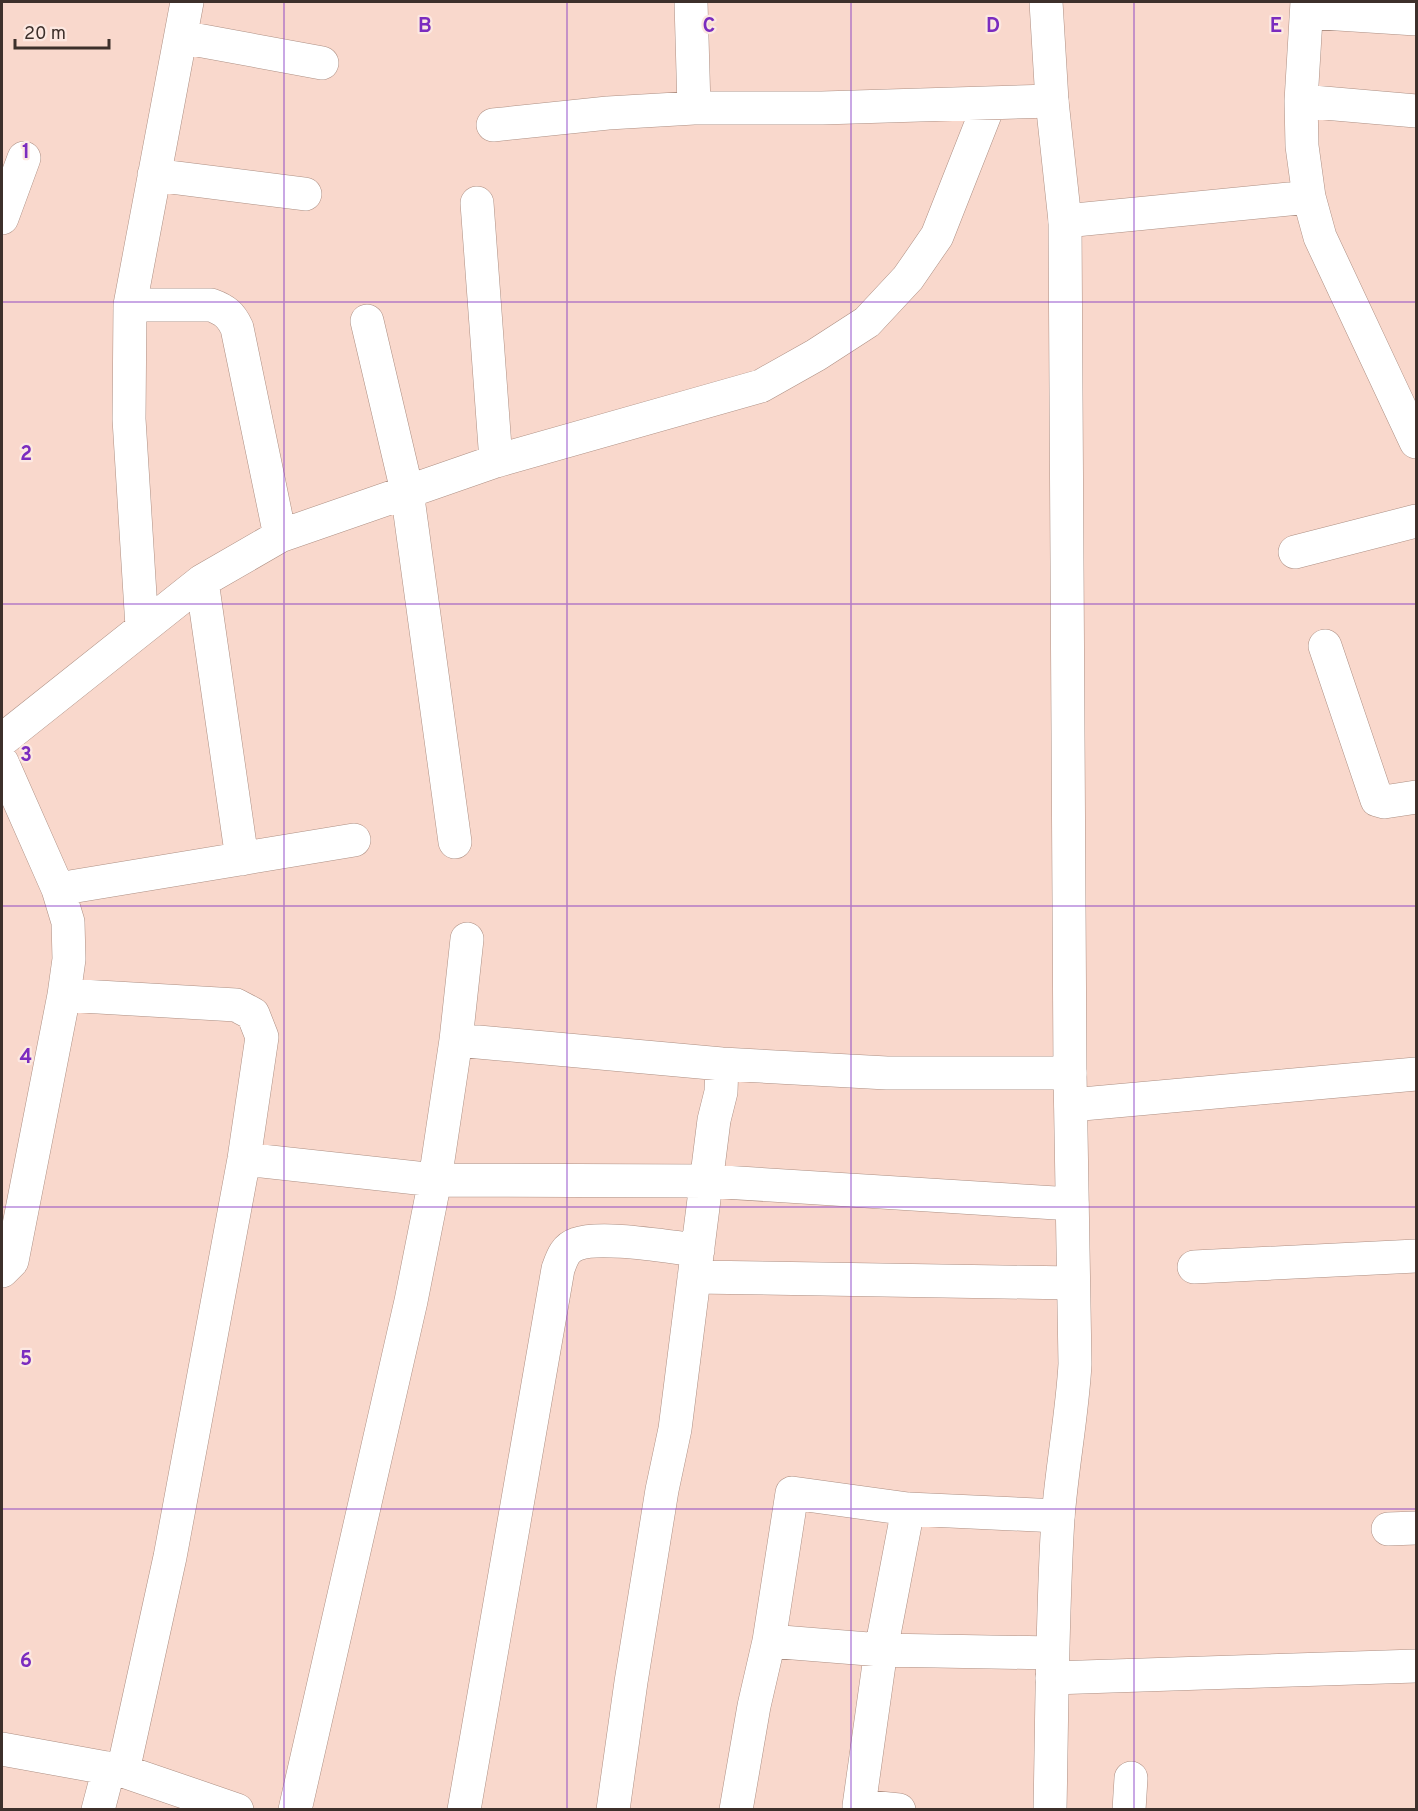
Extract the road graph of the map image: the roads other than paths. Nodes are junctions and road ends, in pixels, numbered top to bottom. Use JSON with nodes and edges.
{"nodes":[{"id":1,"x":187,"y":2,"type":"edge"},
{"id":2,"x":691,"y":2,"type":"edge"},
{"id":3,"x":1046,"y":2,"type":"edge"},
{"id":4,"x":1307,"y":7,"type":"edge"},
{"id":5,"x":1416,"y":19,"type":"edge"},
{"id":6,"x":181,"y":37,"type":"junction"},
{"id":7,"x":322,"y":63,"type":"dead end"},
{"id":8,"x":1052,"y":101,"type":"junction"},
{"id":9,"x":1301,"y":101,"type":"junction"},
{"id":10,"x":989,"y":104,"type":"junction"},
{"id":11,"x":694,"y":108,"type":"junction"},
{"id":12,"x":1416,"y":111,"type":"edge"},
{"id":13,"x":493,"y":125,"type":"dead end"},
{"id":14,"x":24,"y":158,"type":"dead end"},
{"id":15,"x":154,"y":175,"type":"junction"},
{"id":16,"x":304,"y":194,"type":"dead end"},
{"id":17,"x":1309,"y":197,"type":"junction"},
{"id":18,"x":477,"y":203,"type":"dead end"},
{"id":19,"x":2,"y":218,"type":"edge"},
{"id":20,"x":1065,"y":220,"type":"junction"},
{"id":21,"x":130,"y":305,"type":"junction"},
{"id":22,"x":368,"y":321,"type":"dead end"},
{"id":23,"x":1416,"y":442,"type":"edge"},
{"id":24,"x":496,"y":461,"type":"junction"},
{"id":25,"x":407,"y":491,"type":"junction"},
{"id":26,"x":1416,"y":521,"type":"edge"},
{"id":27,"x":280,"y":536,"type":"junction"},
{"id":28,"x":1295,"y":552,"type":"dead end"},
{"id":29,"x":202,"y":581,"type":"junction"},
{"id":30,"x":142,"y":627,"type":"junction"},
{"id":31,"x":1325,"y":646,"type":"dead end"},
{"id":32,"x":2,"y":740,"type":"edge"},
{"id":33,"x":2,"y":762,"type":"edge"},
{"id":34,"x":1416,"y":797,"type":"edge"},
{"id":35,"x":354,"y":840,"type":"dead end"},
{"id":36,"x":455,"y":842,"type":"dead end"},
{"id":37,"x":242,"y":859,"type":"junction"},
{"id":38,"x":58,"y":889,"type":"junction"},
{"id":39,"x":467,"y":939,"type":"dead end"},
{"id":40,"x":64,"y":995,"type":"junction"},
{"id":41,"x":456,"y":1040,"type":"junction"},
{"id":42,"x":722,"y":1064,"type":"junction"},
{"id":43,"x":1416,"y":1074,"type":"edge"},
{"id":44,"x":1070,"y":1089,"type":"junction"},
{"id":45,"x":244,"y":1159,"type":"junction"},
{"id":46,"x":435,"y":1180,"type":"junction"},
{"id":47,"x":707,"y":1180,"type":"junction"},
{"id":48,"x":1072,"y":1204,"type":"junction"},
{"id":49,"x":1416,"y":1256,"type":"edge"},
{"id":50,"x":696,"y":1263,"type":"junction"},
{"id":51,"x":1194,"y":1267,"type":"dead end"},
{"id":52,"x":2,"y":1271,"type":"edge"},
{"id":53,"x":1073,"y":1283,"type":"junction"},
{"id":54,"x":908,"y":1509,"type":"junction"},
{"id":55,"x":1058,"y":1516,"type":"junction"},
{"id":56,"x":769,"y":1641,"type":"junction"},
{"id":57,"x":881,"y":1650,"type":"junction"},
{"id":58,"x":1052,"y":1666,"type":"junction"},
{"id":59,"x":1416,"y":1666,"type":"edge"},
{"id":60,"x":2,"y":1749,"type":"edge"},
{"id":61,"x":116,"y":1769,"type":"junction"},
{"id":62,"x":859,"y":1808,"type":"edge"},
{"id":63,"x":98,"y":1809,"type":"edge"},
{"id":64,"x":237,"y":1809,"type":"edge"},
{"id":65,"x":295,"y":1809,"type":"edge"},
{"id":66,"x":464,"y":1809,"type":"edge"},
{"id":67,"x":613,"y":1809,"type":"edge"},
{"id":68,"x":736,"y":1809,"type":"edge"},
{"id":69,"x":899,"y":1809,"type":"edge"},
{"id":70,"x":1050,"y":1809,"type":"edge"}],
"edges":[{"from":1,"to":6,"type":"street"},
{"from":2,"to":11,"type":"street"},
{"from":3,"to":8,"type":"street"},
{"from":4,"to":5,"type":"street"},
{"from":4,"to":9,"type":"street"},
{"from":6,"to":7,"type":"street"},
{"from":6,"to":15,"type":"street"},
{"from":8,"to":10,"type":"street"},
{"from":8,"to":20,"type":"street"},
{"from":9,"to":12,"type":"street"},
{"from":9,"to":17,"type":"street"},
{"from":10,"to":11,"type":"street"},
{"from":10,"to":24,"type":"street"},
{"from":11,"to":13,"type":"street"},
{"from":14,"to":19,"type":"street"},
{"from":15,"to":16,"type":"street"},
{"from":15,"to":21,"type":"street"},
{"from":17,"to":20,"type":"street"},
{"from":17,"to":23,"type":"street"},
{"from":18,"to":24,"type":"street"},
{"from":20,"to":44,"type":"street"},
{"from":21,"to":27,"type":"street"},
{"from":21,"to":30,"type":"street"},
{"from":22,"to":25,"type":"street"},
{"from":24,"to":25,"type":"street"},
{"from":25,"to":27,"type":"street"},
{"from":25,"to":36,"type":"street"},
{"from":26,"to":28,"type":"street"},
{"from":27,"to":29,"type":"street"},
{"from":29,"to":30,"type":"street"},
{"from":29,"to":37,"type":"street"},
{"from":30,"to":32,"type":"street"},
{"from":31,"to":34,"type":"street"},
{"from":33,"to":38,"type":"street"},
{"from":35,"to":37,"type":"street"},
{"from":37,"to":38,"type":"street"},
{"from":38,"to":40,"type":"street"},
{"from":39,"to":41,"type":"street"},
{"from":40,"to":45,"type":"street"},
{"from":40,"to":52,"type":"street"},
{"from":41,"to":42,"type":"street"},
{"from":41,"to":46,"type":"street"},
{"from":42,"to":44,"type":"street"},
{"from":42,"to":47,"type":"street"},
{"from":43,"to":44,"type":"street"},
{"from":44,"to":48,"type":"street"},
{"from":45,"to":46,"type":"street"},
{"from":45,"to":61,"type":"street"},
{"from":46,"to":47,"type":"street"},
{"from":46,"to":65,"type":"street"},
{"from":47,"to":48,"type":"street"},
{"from":47,"to":50,"type":"street"},
{"from":48,"to":53,"type":"street"},
{"from":49,"to":51,"type":"street"},
{"from":50,"to":53,"type":"street"},
{"from":50,"to":66,"type":"street"},
{"from":50,"to":67,"type":"street"},
{"from":53,"to":55,"type":"street"},
{"from":54,"to":55,"type":"street"},
{"from":54,"to":56,"type":"street"},
{"from":54,"to":57,"type":"street"},
{"from":55,"to":58,"type":"street"},
{"from":56,"to":57,"type":"street"},
{"from":56,"to":68,"type":"street"},
{"from":57,"to":58,"type":"street"},
{"from":57,"to":62,"type":"street"},
{"from":58,"to":59,"type":"street"},
{"from":58,"to":70,"type":"street"},
{"from":60,"to":61,"type":"street"},
{"from":61,"to":63,"type":"street"},
{"from":61,"to":64,"type":"street"},
{"from":62,"to":69,"type":"street"}]}
